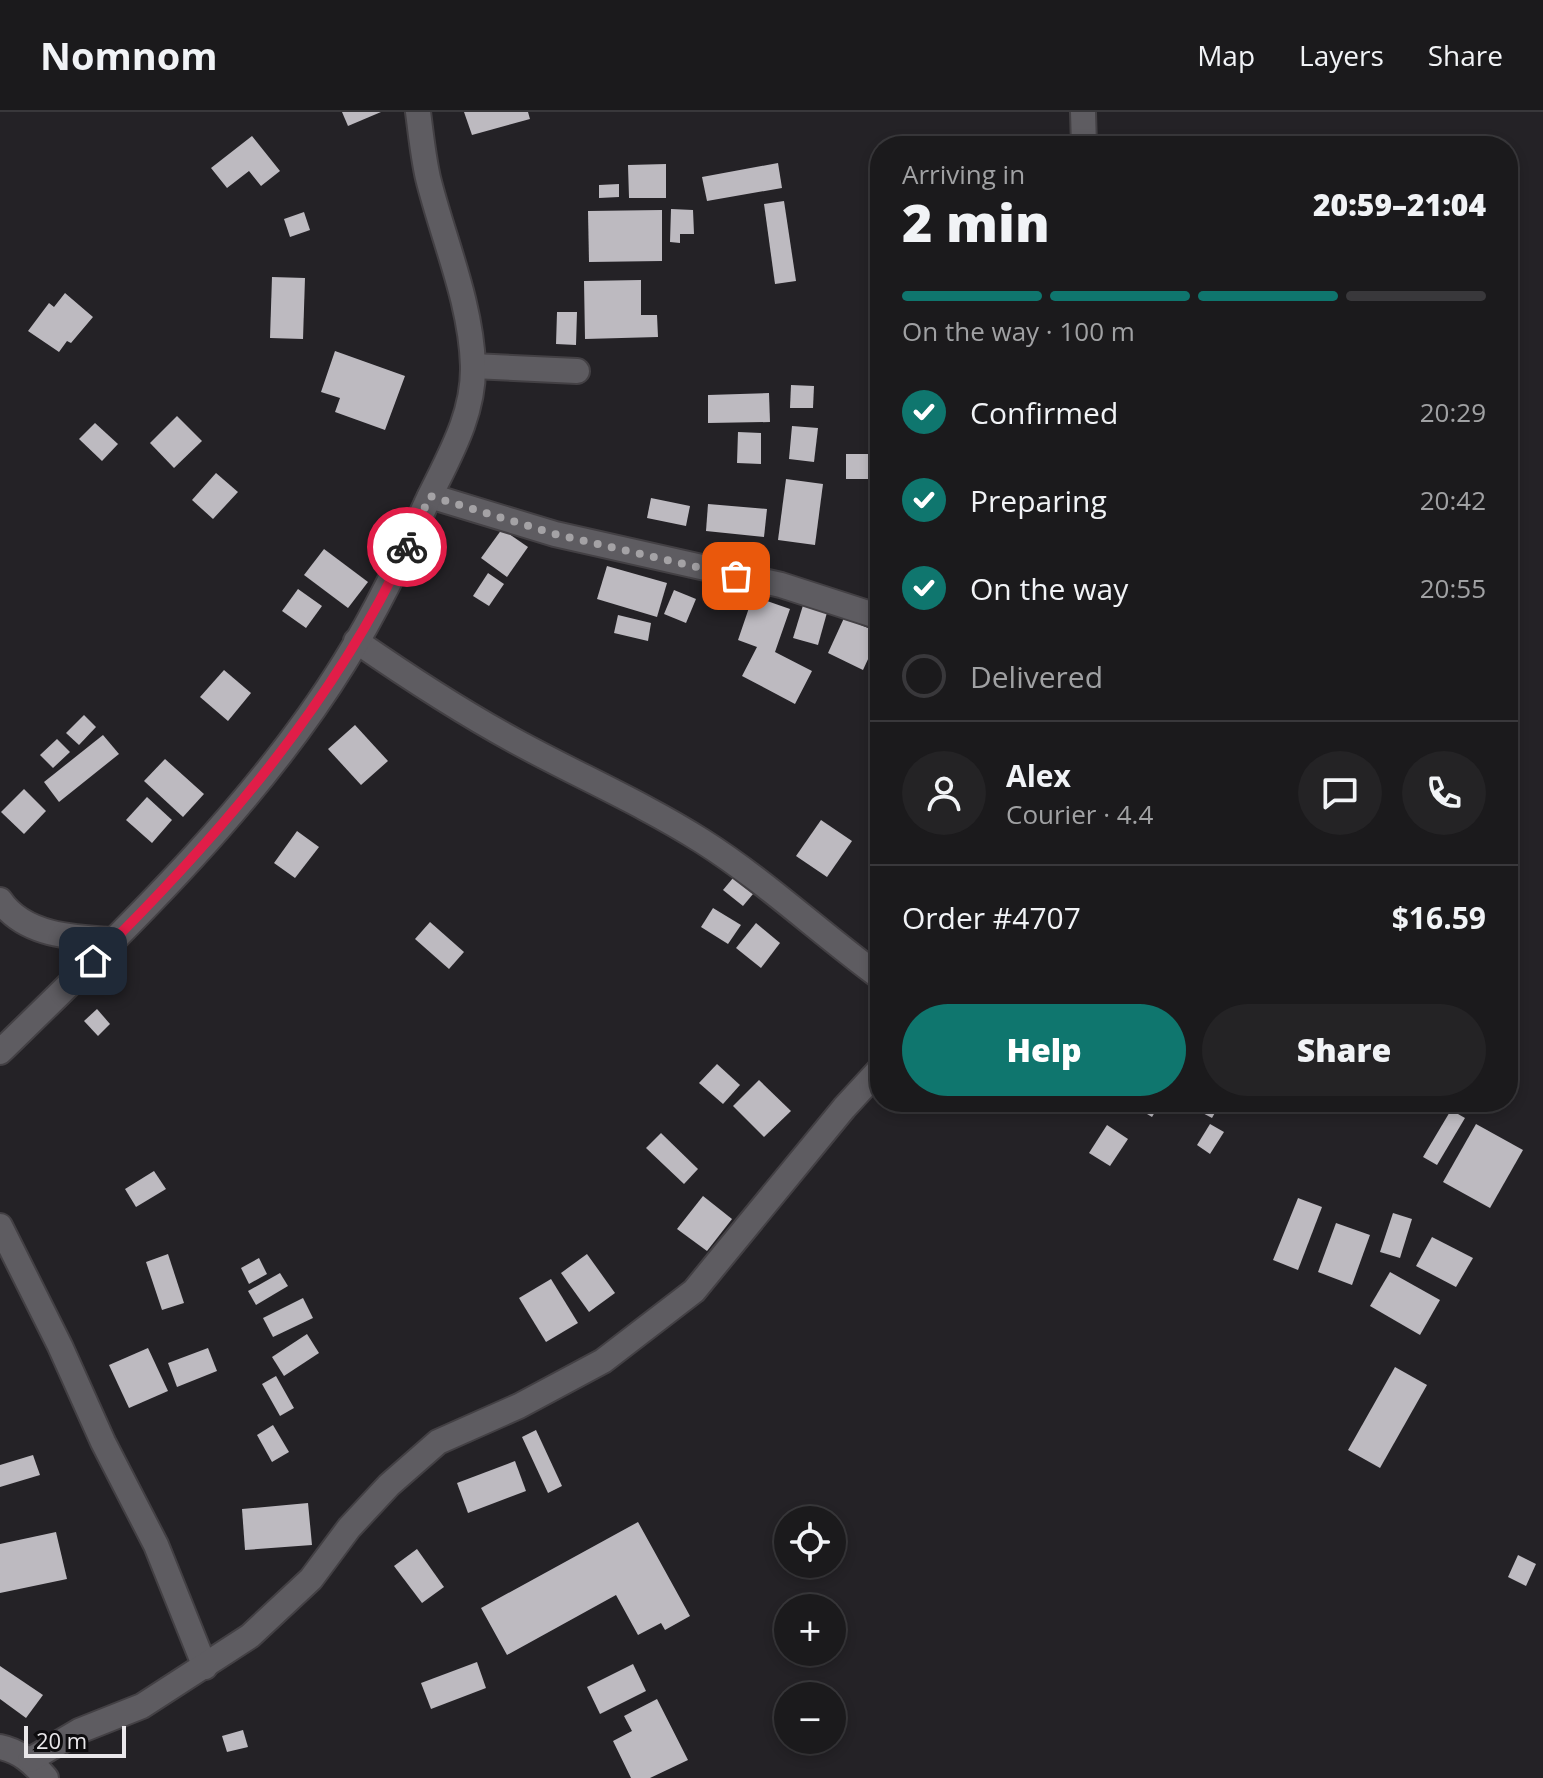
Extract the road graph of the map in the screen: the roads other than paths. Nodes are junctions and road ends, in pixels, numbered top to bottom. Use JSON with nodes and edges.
{"nodes":[{"id":1,"x":418,"y":112,"type":"edge"},
{"id":2,"x":1083,"y":112,"type":"edge"},
{"id":3,"x":1084,"y":136,"type":"edge"},
{"id":4,"x":473,"y":366,"type":"junction"},
{"id":5,"x":577,"y":371,"type":"dead end"},
{"id":6,"x":430,"y":496,"type":"junction"},
{"id":7,"x":870,"y":614,"type":"edge"},
{"id":8,"x":356,"y":641,"type":"junction"},
{"id":9,"x":0,"y":900,"type":"edge"},
{"id":10,"x":114,"y":940,"type":"junction"},
{"id":11,"x":870,"y":969,"type":"edge"},
{"id":12,"x":0,"y":1052,"type":"edge"},
{"id":13,"x":870,"y":1080,"type":"edge"},
{"id":14,"x":0,"y":1226,"type":"edge"},
{"id":15,"x":205,"y":1667,"type":"junction"},
{"id":16,"x":0,"y":1747,"type":"edge"},
{"id":17,"x":30,"y":1760,"type":"junction"},
{"id":18,"x":46,"y":1778,"type":"edge"}],
"edges":[{"from":1,"to":4,"type":"street"},
{"from":2,"to":3,"type":"street"},
{"from":4,"to":5,"type":"street"},
{"from":4,"to":6,"type":"street"},
{"from":6,"to":7,"type":"street"},
{"from":6,"to":8,"type":"street"},
{"from":8,"to":10,"type":"street"},
{"from":8,"to":11,"type":"street"},
{"from":9,"to":10,"type":"street"},
{"from":10,"to":12,"type":"street"},
{"from":13,"to":15,"type":"street"},
{"from":14,"to":15,"type":"street"},
{"from":15,"to":17,"type":"street"},
{"from":16,"to":17,"type":"street"},
{"from":17,"to":18,"type":"street"}]}
